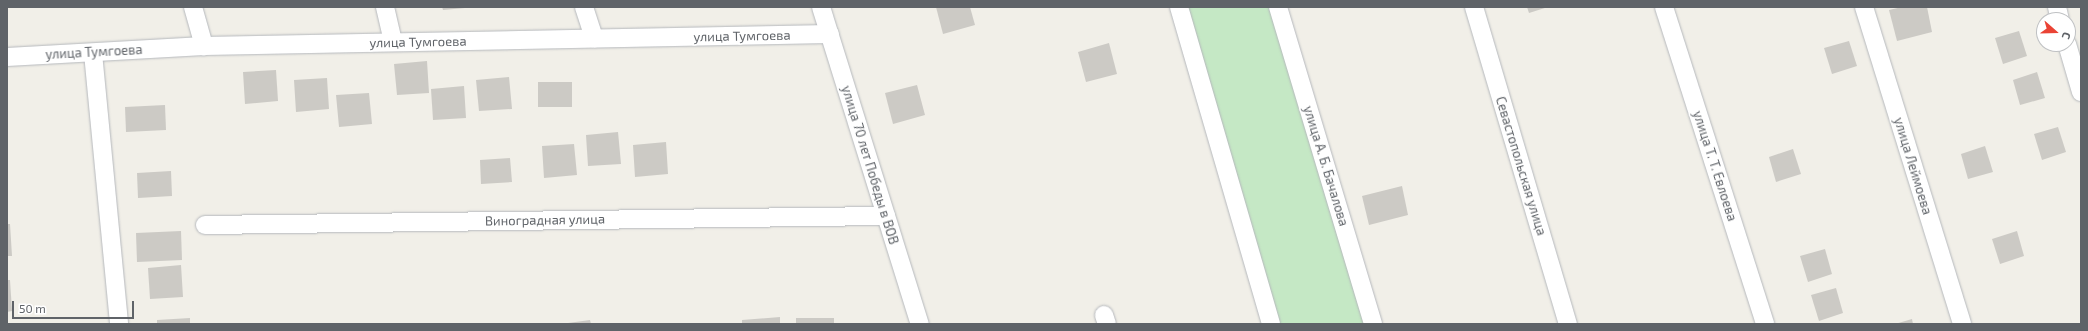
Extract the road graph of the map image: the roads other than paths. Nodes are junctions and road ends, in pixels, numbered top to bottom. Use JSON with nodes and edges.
{"nodes":[{"id":1,"x":193,"y":7,"type":"edge"},
{"id":2,"x":385,"y":7,"type":"edge"},
{"id":3,"x":584,"y":7,"type":"edge"},
{"id":4,"x":821,"y":7,"type":"edge"},
{"id":5,"x":1179,"y":7,"type":"edge"},
{"id":6,"x":1278,"y":7,"type":"edge"},
{"id":7,"x":1474,"y":7,"type":"edge"},
{"id":8,"x":1664,"y":7,"type":"edge"},
{"id":9,"x":1864,"y":7,"type":"edge"},
{"id":10,"x":830,"y":34,"type":"junction"},
{"id":11,"x":594,"y":38,"type":"junction"},
{"id":12,"x":393,"y":42,"type":"junction"},
{"id":13,"x":204,"y":46,"type":"junction"},
{"id":14,"x":2069,"y":52,"type":"edge"},
{"id":15,"x":93,"y":53,"type":"junction"},
{"id":16,"x":7,"y":56,"type":"edge"},
{"id":17,"x":2081,"y":92,"type":"edge"},
{"id":18,"x":886,"y":216,"type":"junction"},
{"id":19,"x":205,"y":225,"type":"dead end"},
{"id":20,"x":119,"y":324,"type":"edge"},
{"id":21,"x":920,"y":324,"type":"edge"},
{"id":22,"x":1271,"y":324,"type":"edge"},
{"id":23,"x":1373,"y":324,"type":"edge"},
{"id":24,"x":1568,"y":324,"type":"edge"},
{"id":25,"x":1765,"y":324,"type":"edge"},
{"id":26,"x":1962,"y":324,"type":"edge"}],
"edges":[{"from":1,"to":13,"type":"street"},
{"from":2,"to":12,"type":"street"},
{"from":3,"to":11,"type":"street"},
{"from":4,"to":10,"type":"street","name":"улица 70 лет Победы в ВОВ"},
{"from":5,"to":22,"type":"street"},
{"from":6,"to":23,"type":"street","name":"улица А. Б. Бачалова"},
{"from":7,"to":24,"type":"street","name":"Севастопольская улица"},
{"from":8,"to":25,"type":"street","name":"улица Т. Т. Евлоева"},
{"from":9,"to":26,"type":"street","name":"улица Леймоева"},
{"from":10,"to":11,"type":"street","name":"улица Тумгоева"},
{"from":10,"to":18,"type":"street","name":"улица 70 лет Победы в ВОВ"},
{"from":11,"to":12,"type":"street","name":"улица Тумгоева"},
{"from":12,"to":13,"type":"street","name":"улица Тумгоева"},
{"from":13,"to":15,"type":"street","name":"улица Тумгоева"},
{"from":14,"to":17,"type":"street"},
{"from":15,"to":16,"type":"street","name":"улица Тумгоева"},
{"from":15,"to":20,"type":"street"},
{"from":18,"to":19,"type":"street","name":"Виноградная улица"},
{"from":18,"to":21,"type":"street","name":"улица 70 лет Победы в ВОВ"}]}
